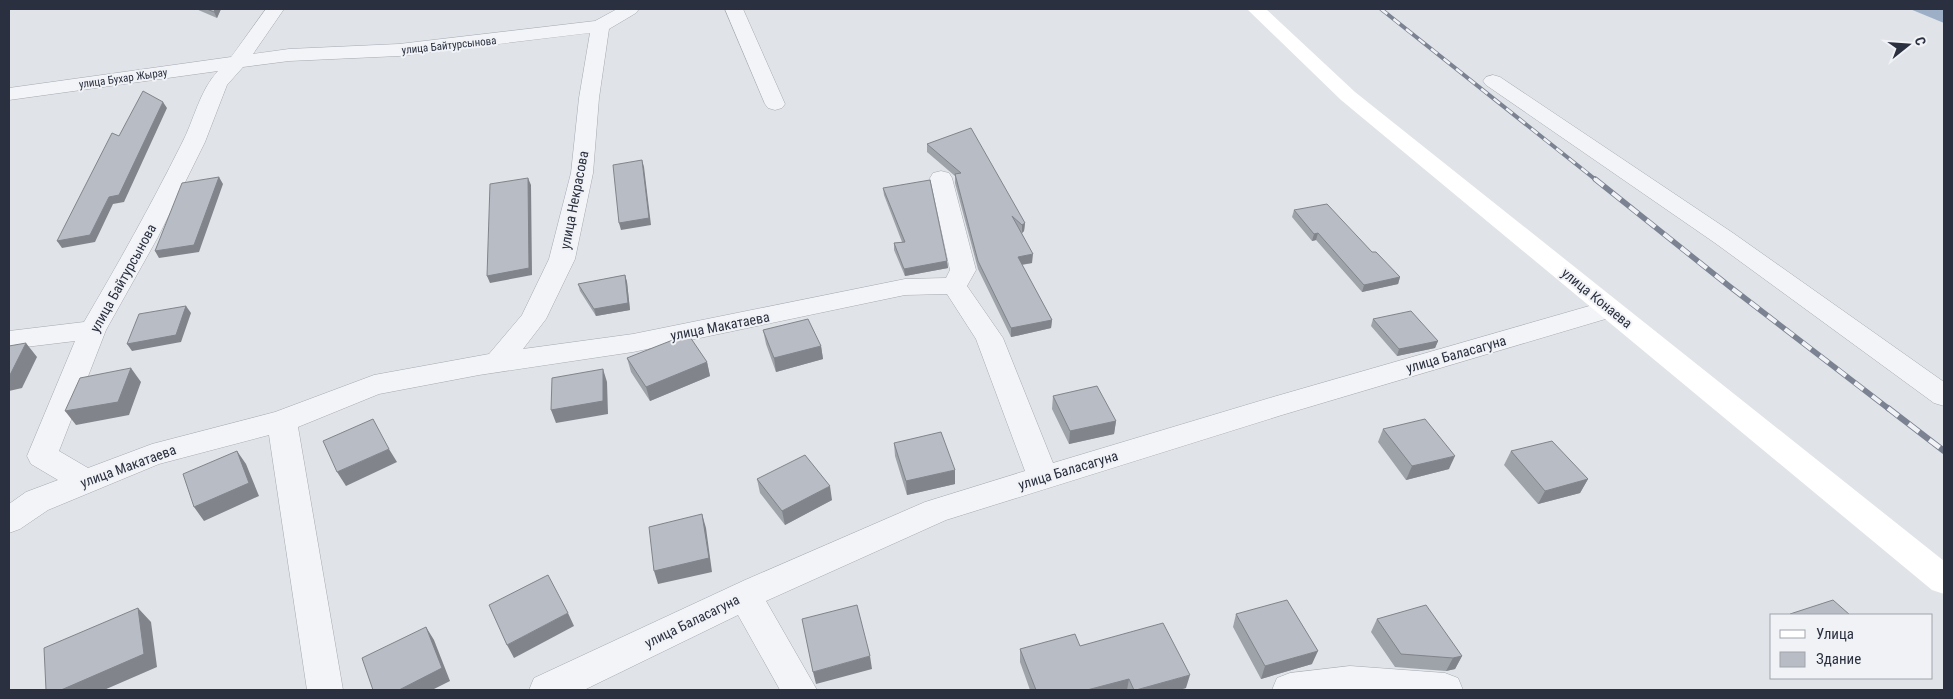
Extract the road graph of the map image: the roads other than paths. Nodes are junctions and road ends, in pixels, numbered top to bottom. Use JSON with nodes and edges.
{"nodes":[{"id":1,"x":275,"y":9,"type":"edge"},
{"id":2,"x":631,"y":9,"type":"edge"},
{"id":3,"x":734,"y":9,"type":"edge"},
{"id":4,"x":1256,"y":9,"type":"edge"},
{"id":5,"x":600,"y":26,"type":"junction"},
{"id":6,"x":237,"y":62,"type":"junction"},
{"id":7,"x":1493,"y":81,"type":"dead end"},
{"id":8,"x":9,"y":94,"type":"edge"},
{"id":9,"x":775,"y":104,"type":"dead end"},
{"id":10,"x":941,"y":178,"type":"dead end"},
{"id":11,"x":954,"y":286,"type":"junction"},
{"id":12,"x":1610,"y":309,"type":"junction"},
{"id":13,"x":93,"y":330,"type":"junction"},
{"id":14,"x":9,"y":340,"type":"edge"},
{"id":15,"x":498,"y":362,"type":"junction"},
{"id":16,"x":1944,"y":396,"type":"edge"},
{"id":17,"x":282,"y":421,"type":"junction"},
{"id":18,"x":1043,"y":478,"type":"junction"},
{"id":19,"x":86,"y":481,"type":"junction"},
{"id":20,"x":9,"y":520,"type":"edge"},
{"id":21,"x":1944,"y":580,"type":"edge"},
{"id":22,"x":745,"y":596,"type":"junction"},
{"id":23,"x":325,"y":690,"type":"edge"},
{"id":24,"x":547,"y":690,"type":"edge"},
{"id":25,"x":798,"y":690,"type":"edge"},
{"id":26,"x":1290,"y":690,"type":"edge"},
{"id":27,"x":1445,"y":690,"type":"edge"}],
"edges":[{"from":1,"to":6,"type":"street","name":"улица Байтурсынова"},
{"from":2,"to":5,"type":"street"},
{"from":3,"to":9,"type":"street"},
{"from":4,"to":12,"type":"street","name":"улица Конаева"},
{"from":5,"to":6,"type":"street","name":"улица Байтурсынова"},
{"from":5,"to":15,"type":"street","name":"улица Некрасова"},
{"from":6,"to":8,"type":"street","name":"улица Бухар Жырау"},
{"from":6,"to":13,"type":"street","name":"улица Байтурсынова"},
{"from":7,"to":16,"type":"street"},
{"from":10,"to":11,"type":"street"},
{"from":11,"to":15,"type":"street","name":"улица Макатаева"},
{"from":11,"to":18,"type":"street"},
{"from":12,"to":18,"type":"street","name":"улица Баласагуна"},
{"from":12,"to":21,"type":"street","name":"улица Конаева"},
{"from":13,"to":14,"type":"street"},
{"from":13,"to":19,"type":"street","name":"улица Байтурсынова"},
{"from":15,"to":17,"type":"street","name":"улица Макатаева"},
{"from":17,"to":19,"type":"street","name":"улица Макатаева"},
{"from":17,"to":23,"type":"street"},
{"from":18,"to":22,"type":"street","name":"улица Баласагуна"},
{"from":19,"to":20,"type":"street","name":"улица Макатаева"},
{"from":22,"to":24,"type":"street","name":"улица Баласагуна"},
{"from":22,"to":25,"type":"street"},
{"from":26,"to":27,"type":"street"}]}
